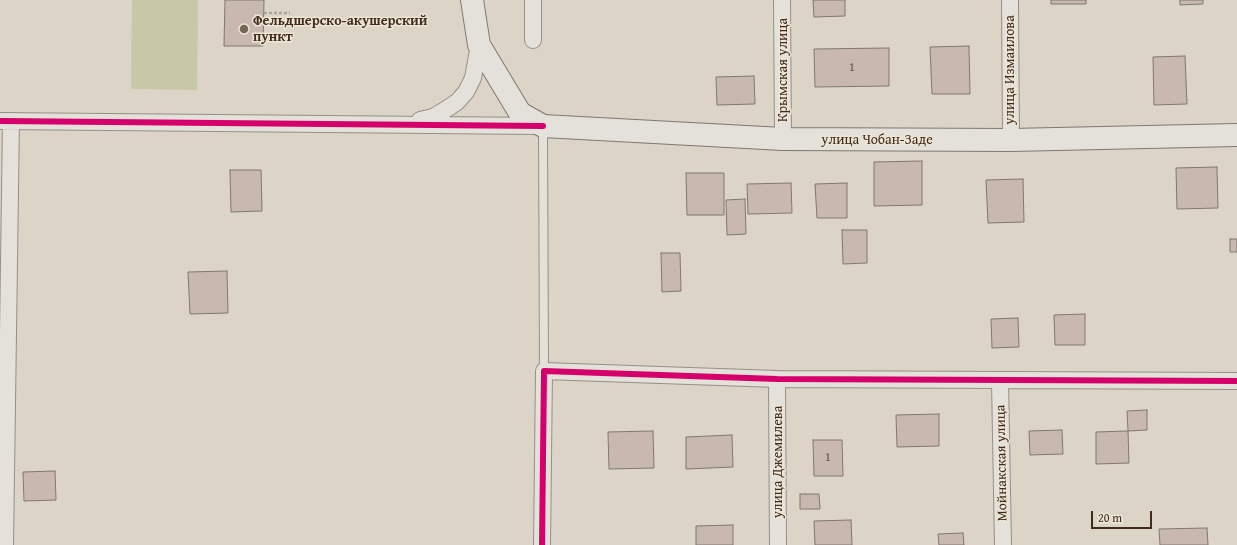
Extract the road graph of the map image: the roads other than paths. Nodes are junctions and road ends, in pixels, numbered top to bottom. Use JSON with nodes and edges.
{"nodes":[{"id":1,"x":472,"y":0,"type":"edge"},
{"id":2,"x":533,"y":0,"type":"edge"},
{"id":3,"x":782,"y":0,"type":"edge"},
{"id":4,"x":1010,"y":0,"type":"edge"},
{"id":5,"x":533,"y":40,"type":"dead end"},
{"id":6,"x":479,"y":45,"type":"junction"},
{"id":7,"x":5,"y":121,"type":"edge"},
{"id":8,"x":401,"y":124,"type":"junction"},
{"id":9,"x":543,"y":126,"type":"junction"},
{"id":10,"x":1237,"y":135,"type":"edge"},
{"id":11,"x":783,"y":139,"type":"junction"},
{"id":12,"x":1011,"y":140,"type":"junction"},
{"id":13,"x":544,"y":371,"type":"junction"},
{"id":14,"x":777,"y":379,"type":"junction"},
{"id":15,"x":1000,"y":380,"type":"junction"},
{"id":16,"x":1237,"y":381,"type":"edge"},
{"id":17,"x":5,"y":545,"type":"edge"},
{"id":18,"x":542,"y":545,"type":"edge"},
{"id":19,"x":778,"y":545,"type":"edge"},
{"id":20,"x":1003,"y":545,"type":"edge"}],
"edges":[{"from":1,"to":6,"type":"main road"},
{"from":2,"to":5,"type":"street"},
{"from":3,"to":11,"type":"street","name":"Крымская улица"},
{"from":4,"to":12,"type":"street","name":"улица Измаилова"},
{"from":6,"to":8,"type":"street"},
{"from":6,"to":9,"type":"main road","name":"улица Чобан-Заде"},
{"from":7,"to":8,"type":"street"},
{"from":7,"to":17,"type":"street"},
{"from":8,"to":9,"type":"street"},
{"from":9,"to":11,"type":"main road","name":"улица Чобан-Заде"},
{"from":9,"to":13,"type":"lane"},
{"from":10,"to":12,"type":"main road","name":"улица Чобан-Заде"},
{"from":11,"to":12,"type":"main road","name":"улица Чобан-Заде"},
{"from":13,"to":14,"type":"street"},
{"from":13,"to":18,"type":"street"},
{"from":14,"to":15,"type":"street"},
{"from":14,"to":19,"type":"street","name":"улица Джемилева"},
{"from":15,"to":16,"type":"street"},
{"from":15,"to":20,"type":"street","name":"Мойнакская улица"}]}
